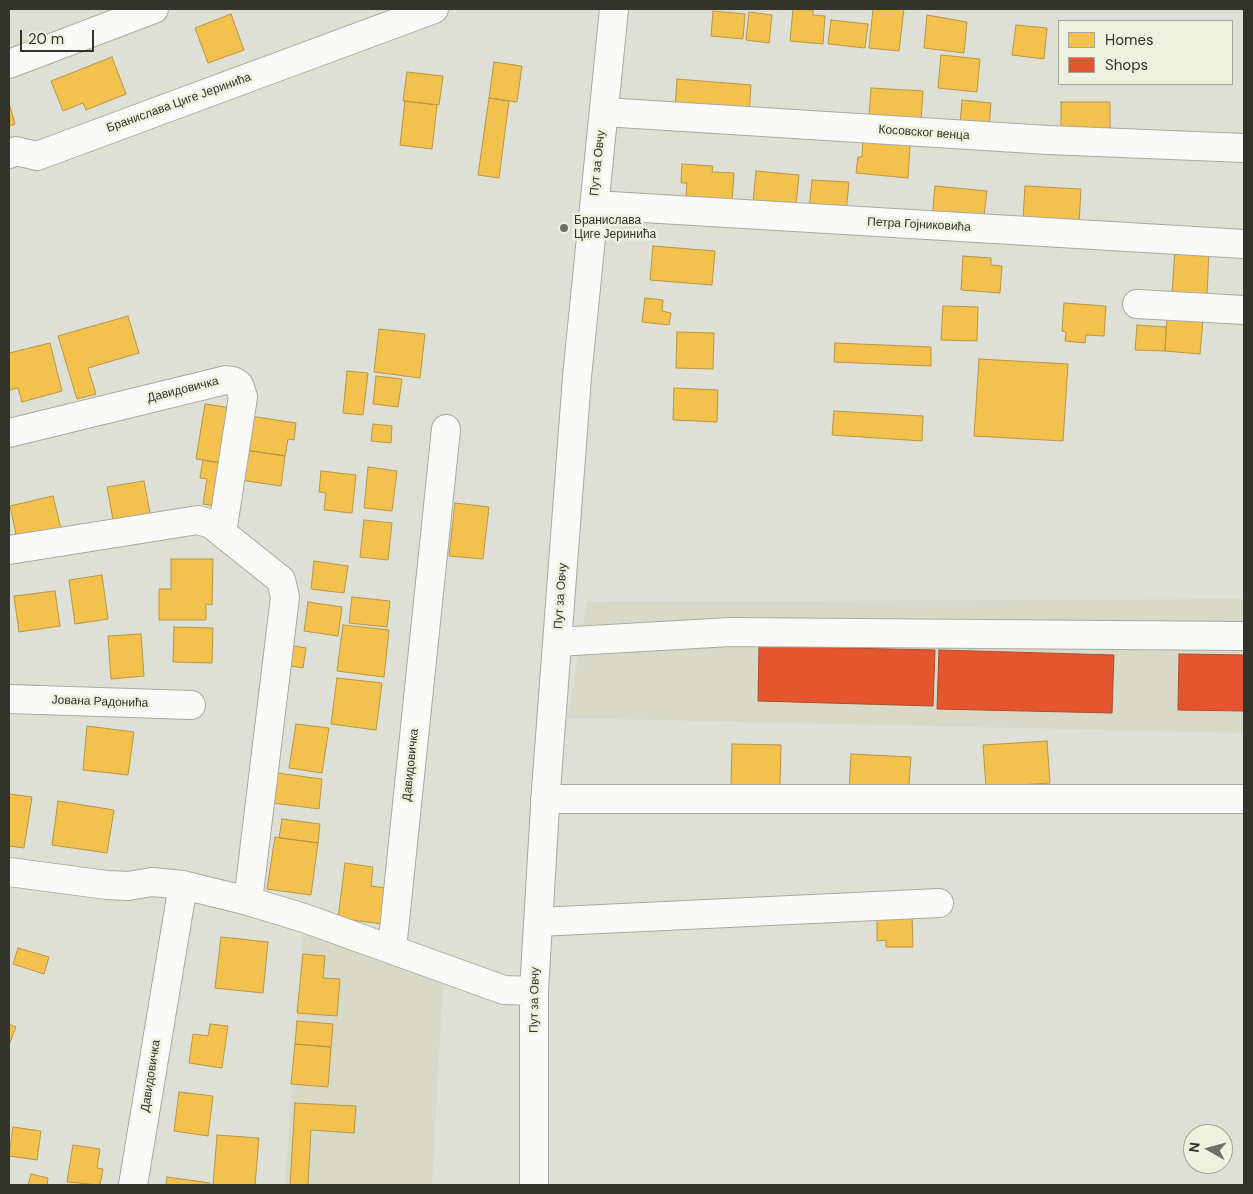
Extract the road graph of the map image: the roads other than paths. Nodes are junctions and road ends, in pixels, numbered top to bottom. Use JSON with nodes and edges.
{"nodes":[{"id":1,"x":154,"y":9,"type":"edge"},
{"id":2,"x":434,"y":9,"type":"edge"},
{"id":3,"x":614,"y":9,"type":"edge"},
{"id":4,"x":9,"y":64,"type":"edge"},
{"id":5,"x":604,"y":112,"type":"junction"},
{"id":6,"x":1244,"y":148,"type":"edge"},
{"id":7,"x":9,"y":154,"type":"edge"},
{"id":8,"x":594,"y":206,"type":"junction"},
{"id":9,"x":1244,"y":244,"type":"edge"},
{"id":10,"x":1138,"y":304,"type":"dead end"},
{"id":11,"x":1244,"y":310,"type":"edge"},
{"id":12,"x":446,"y":429,"type":"dead end"},
{"id":13,"x":9,"y":433,"type":"edge"},
{"id":14,"x":222,"y":533,"type":"junction"},
{"id":15,"x":9,"y":550,"type":"edge"},
{"id":16,"x":1243,"y":636,"type":"dead end"},
{"id":17,"x":557,"y":642,"type":"junction"},
{"id":18,"x":9,"y":699,"type":"edge"},
{"id":19,"x":191,"y":705,"type":"dead end"},
{"id":20,"x":545,"y":799,"type":"junction"},
{"id":21,"x":1244,"y":799,"type":"edge"},
{"id":22,"x":9,"y":872,"type":"edge"},
{"id":23,"x":183,"y":885,"type":"junction"},
{"id":24,"x":248,"y":901,"type":"junction"},
{"id":25,"x":939,"y":903,"type":"dead end"},
{"id":26,"x":538,"y":922,"type":"junction"},
{"id":27,"x":392,"y":949,"type":"junction"},
{"id":28,"x":534,"y":991,"type":"junction"},
{"id":29,"x":133,"y":1185,"type":"edge"},
{"id":30,"x":534,"y":1185,"type":"edge"}],
"edges":[{"from":1,"to":4,"type":"street"},
{"from":2,"to":7,"type":"street","name":"Бранислава Циге Јеринића"},
{"from":3,"to":5,"type":"street","name":"Пут за Овчу"},
{"from":5,"to":6,"type":"street","name":"Косовског венца"},
{"from":5,"to":8,"type":"street","name":"Пут за Овчу"},
{"from":8,"to":9,"type":"street","name":"Петра Гојниковића"},
{"from":8,"to":17,"type":"street","name":"Пут за Овчу"},
{"from":10,"to":11,"type":"street"},
{"from":12,"to":27,"type":"street","name":"Давидовичка"},
{"from":13,"to":14,"type":"street","name":"Давидовичка"},
{"from":14,"to":15,"type":"street"},
{"from":14,"to":24,"type":"street"},
{"from":16,"to":17,"type":"street"},
{"from":17,"to":20,"type":"street","name":"Пут за Овчу"},
{"from":18,"to":19,"type":"street","name":"Јована Радонића"},
{"from":20,"to":21,"type":"street"},
{"from":20,"to":26,"type":"street","name":"Пут за Овчу"},
{"from":22,"to":23,"type":"street"},
{"from":23,"to":24,"type":"street"},
{"from":23,"to":29,"type":"street","name":"Давидовичка"},
{"from":24,"to":27,"type":"street"},
{"from":25,"to":26,"type":"street"},
{"from":26,"to":28,"type":"street","name":"Пут за Овчу"},
{"from":27,"to":28,"type":"street"},
{"from":28,"to":30,"type":"street","name":"Пут за Овчу"}]}
